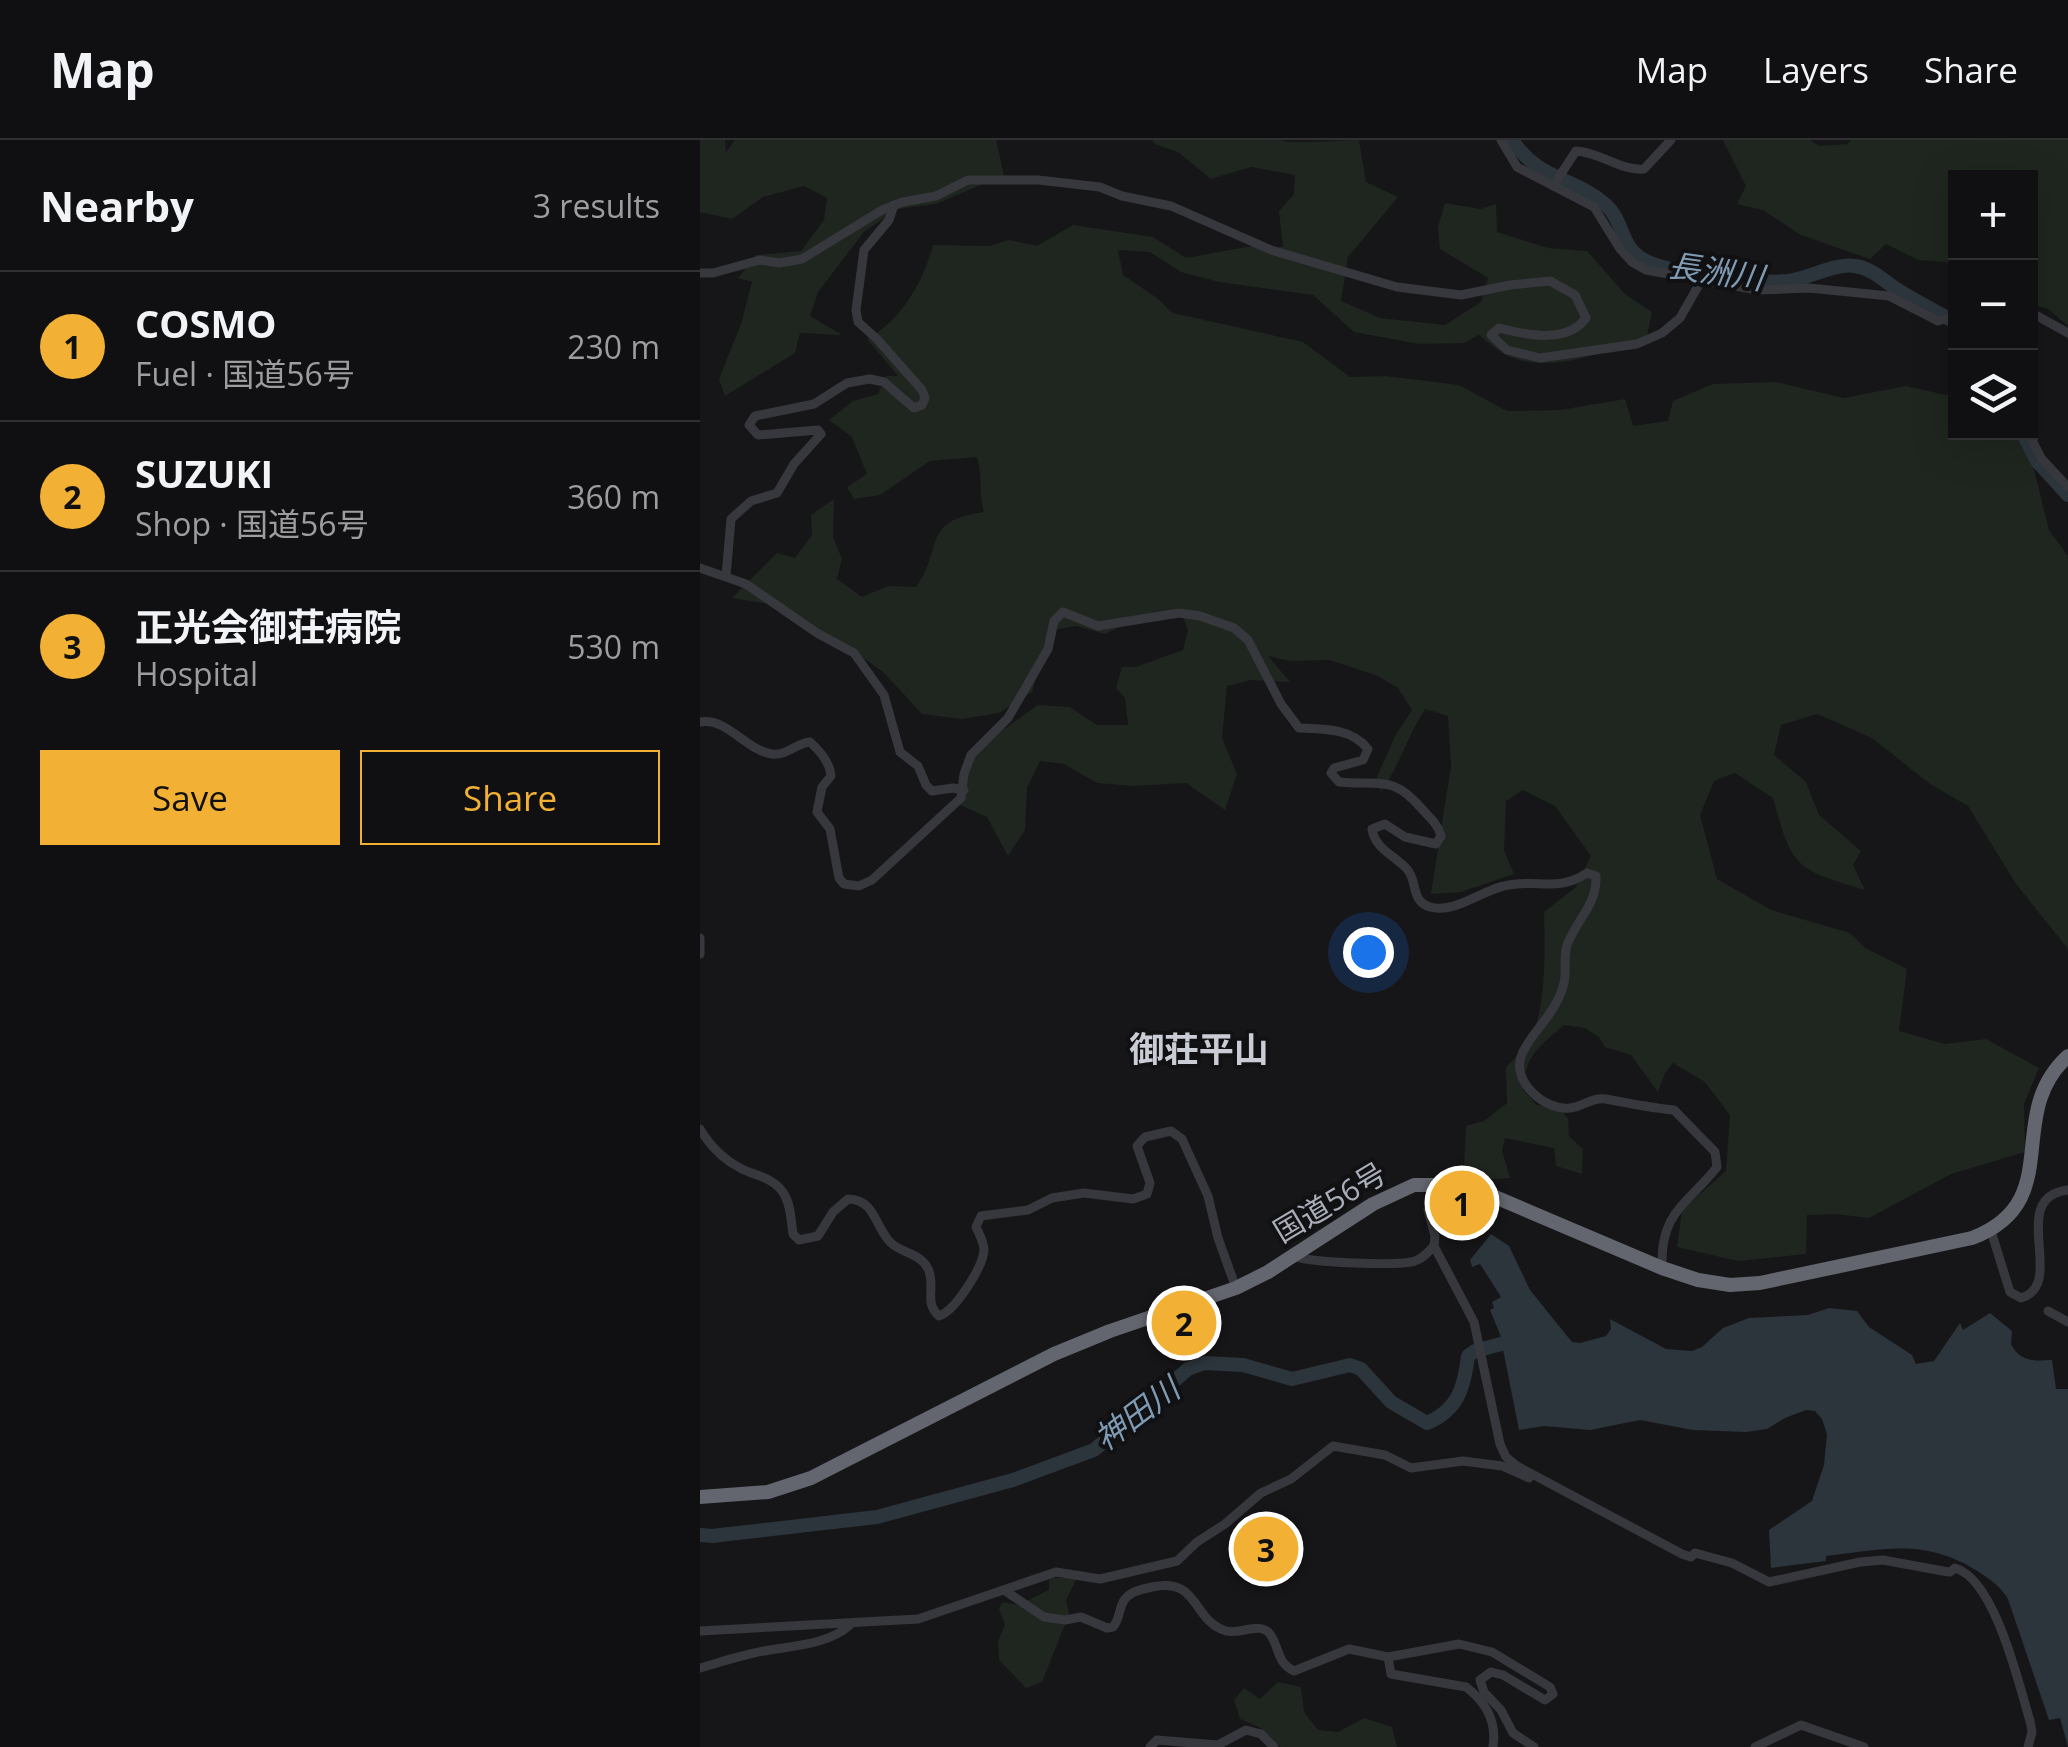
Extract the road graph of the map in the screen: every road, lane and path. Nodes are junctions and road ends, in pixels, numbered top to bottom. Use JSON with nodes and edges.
{"nodes":[{"id":1,"x":1501,"y":140,"type":"edge"},
{"id":2,"x":1670,"y":140,"type":"edge"},
{"id":3,"x":1553,"y":186,"type":"junction"},
{"id":4,"x":894,"y":205,"type":"junction"},
{"id":5,"x":700,"y":274,"type":"edge"},
{"id":6,"x":1701,"y":281,"type":"junction"},
{"id":7,"x":2038,"y":316,"type":"edge"},
{"id":8,"x":1948,"y":318,"type":"edge"},
{"id":9,"x":2068,"y":333,"type":"edge"},
{"id":10,"x":2032,"y":440,"type":"edge"},
{"id":11,"x":2068,"y":487,"type":"edge"},
{"id":12,"x":700,"y":568,"type":"edge"},
{"id":13,"x":726,"y":576,"type":"junction"},
{"id":14,"x":700,"y":722,"type":"edge"},
{"id":15,"x":964,"y":790,"type":"junction"},
{"id":16,"x":700,"y":938,"type":"edge"},
{"id":17,"x":700,"y":954,"type":"edge"},
{"id":18,"x":2068,"y":1056,"type":"edge"},
{"id":19,"x":700,"y":1129,"type":"edge"},
{"id":20,"x":1448,"y":1185,"type":"junction"},
{"id":21,"x":2068,"y":1190,"type":"edge"},
{"id":22,"x":1990,"y":1231,"type":"junction"},
{"id":23,"x":1434,"y":1246,"type":"junction"},
{"id":24,"x":1294,"y":1256,"type":"junction"},
{"id":25,"x":1662,"y":1268,"type":"junction"},
{"id":26,"x":1236,"y":1288,"type":"junction"},
{"id":27,"x":2048,"y":1310,"type":"dead end"},
{"id":28,"x":2068,"y":1322,"type":"edge"},
{"id":29,"x":1560,"y":1490,"type":"junction"},
{"id":30,"x":700,"y":1496,"type":"edge"},
{"id":31,"x":1004,"y":1590,"type":"junction"},
{"id":32,"x":852,"y":1623,"type":"junction"},
{"id":33,"x":700,"y":1632,"type":"edge"},
{"id":34,"x":1388,"y":1656,"type":"junction"},
{"id":35,"x":700,"y":1668,"type":"edge"},
{"id":36,"x":1150,"y":1747,"type":"edge"},
{"id":37,"x":1274,"y":1747,"type":"edge"},
{"id":38,"x":1494,"y":1747,"type":"edge"},
{"id":39,"x":1534,"y":1747,"type":"edge"},
{"id":40,"x":1755,"y":1747,"type":"edge"},
{"id":41,"x":1864,"y":1747,"type":"edge"},
{"id":42,"x":2028,"y":1747,"type":"edge"}],
"edges":[{"from":1,"to":3,"type":"street"},
{"from":2,"to":3,"type":"street"},
{"from":3,"to":6,"type":"street"},
{"from":4,"to":5,"type":"street"},
{"from":4,"to":6,"type":"street"},
{"from":4,"to":13,"type":"street"},
{"from":6,"to":8,"type":"street"},
{"from":7,"to":9,"type":"street"},
{"from":10,"to":11,"type":"street"},
{"from":12,"to":13,"type":"street"},
{"from":13,"to":15,"type":"street"},
{"from":14,"to":15,"type":"street"},
{"from":15,"to":25,"type":"street"},
{"from":16,"to":17,"type":"street"},
{"from":18,"to":22,"type":"highway"},
{"from":19,"to":26,"type":"street"},
{"from":20,"to":23,"type":"street"},
{"from":20,"to":24,"type":"highway","name":"国道56号"},
{"from":20,"to":25,"type":"highway","name":"国道56号"},
{"from":21,"to":22,"type":"street"},
{"from":22,"to":25,"type":"highway","name":"国道56号"},
{"from":23,"to":24,"type":"street"},
{"from":23,"to":29,"type":"street"},
{"from":24,"to":26,"type":"highway","name":"国道56号"},
{"from":26,"to":30,"type":"highway","name":"国道56号"},
{"from":27,"to":28,"type":"street"},
{"from":29,"to":31,"type":"street"},
{"from":29,"to":42,"type":"street"},
{"from":31,"to":32,"type":"street"},
{"from":31,"to":34,"type":"street"},
{"from":32,"to":33,"type":"street"},
{"from":32,"to":35,"type":"street"},
{"from":34,"to":38,"type":"street"},
{"from":34,"to":39,"type":"street"},
{"from":36,"to":37,"type":"street"},
{"from":40,"to":41,"type":"street"}]}
